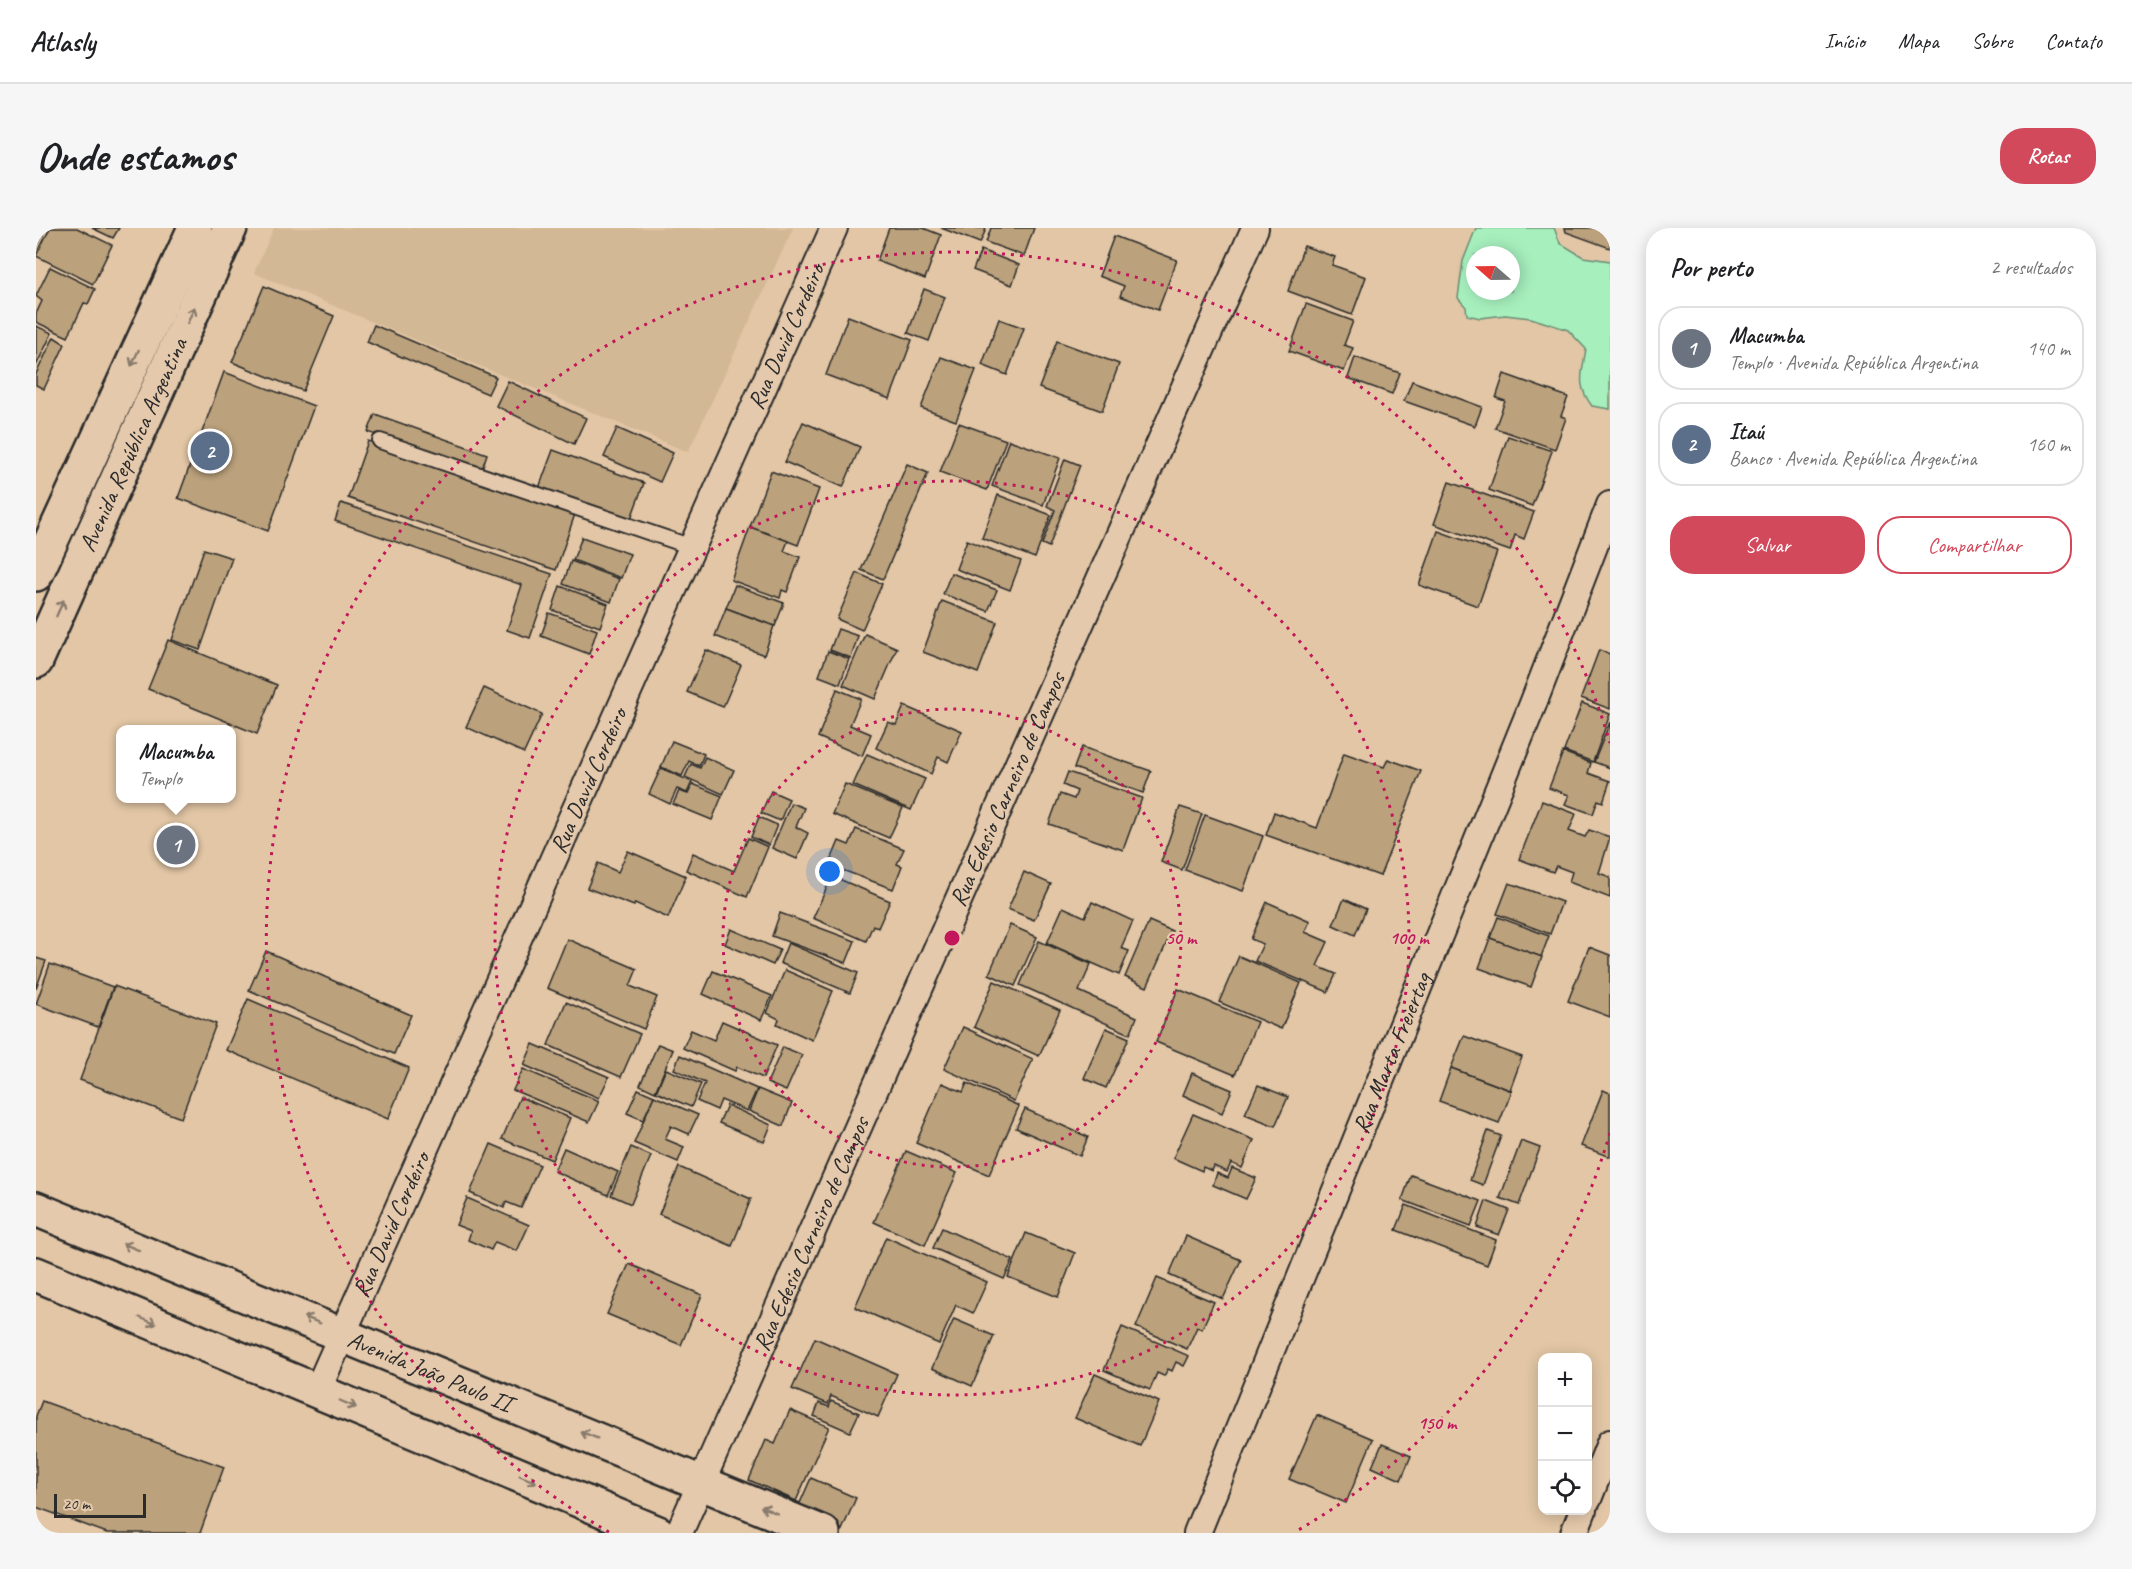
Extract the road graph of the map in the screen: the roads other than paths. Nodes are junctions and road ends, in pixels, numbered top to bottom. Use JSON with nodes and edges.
{"nodes":[{"id":1,"x":195,"y":228,"type":"edge"},
{"id":2,"x":230,"y":228,"type":"edge"},
{"id":3,"x":834,"y":228,"type":"edge"},
{"id":4,"x":1255,"y":228,"type":"edge"},
{"id":5,"x":380,"y":441,"type":"dead end"},
{"id":6,"x":1610,"y":505,"type":"edge"},
{"id":7,"x":692,"y":547,"type":"junction"},
{"id":8,"x":36,"y":574,"type":"edge"},
{"id":9,"x":36,"y":662,"type":"edge"},
{"id":10,"x":36,"y":1209,"type":"edge"},
{"id":11,"x":36,"y":1274,"type":"edge"},
{"id":12,"x":343,"y":1333,"type":"junction"},
{"id":13,"x":317,"y":1391,"type":"junction"},
{"id":14,"x":1610,"y":1443,"type":"edge"},
{"id":15,"x":701,"y":1481,"type":"junction"},
{"id":16,"x":1592,"y":1487,"type":"edge"},
{"id":17,"x":1581,"y":1515,"type":"edge"},
{"id":18,"x":658,"y":1533,"type":"edge"},
{"id":19,"x":679,"y":1533,"type":"edge"},
{"id":20,"x":823,"y":1533,"type":"edge"},
{"id":21,"x":1197,"y":1533,"type":"edge"},
{"id":22,"x":1574,"y":1533,"type":"edge"}],
"edges":[{"from":1,"to":8,"type":"main road","name":"Avenida República Argentina","one_way":true},
{"from":9,"to":2,"type":"main road","name":"Avenida República Argentina","one_way":true},
{"from":3,"to":7,"type":"street","name":"Rua David Cordeiro"},
{"from":4,"to":15,"type":"street","name":"Rua Edesio Carneiro de Campos"},
{"from":5,"to":7,"type":"lane"},
{"from":6,"to":21,"type":"street","name":"Rua Marta Freiertag"},
{"from":7,"to":12,"type":"street","name":"Rua David Cordeiro"},
{"from":12,"to":10,"type":"main road","name":"Avenida João Paulo II","one_way":true},
{"from":11,"to":13,"type":"main road","one_way":true},
{"from":12,"to":13,"type":"street","name":"Rua David Cordeiro"},
{"from":15,"to":12,"type":"main road","name":"Avenida João Paulo II","one_way":true},
{"from":13,"to":18,"type":"main road","one_way":true},
{"from":14,"to":16,"type":"street"},
{"from":15,"to":19,"type":"street","name":"Rua Edesio Carneiro de Campos"},
{"from":20,"to":15,"type":"main road","name":"Avenida João Paulo II","one_way":true},
{"from":17,"to":22,"type":"street"}]}
